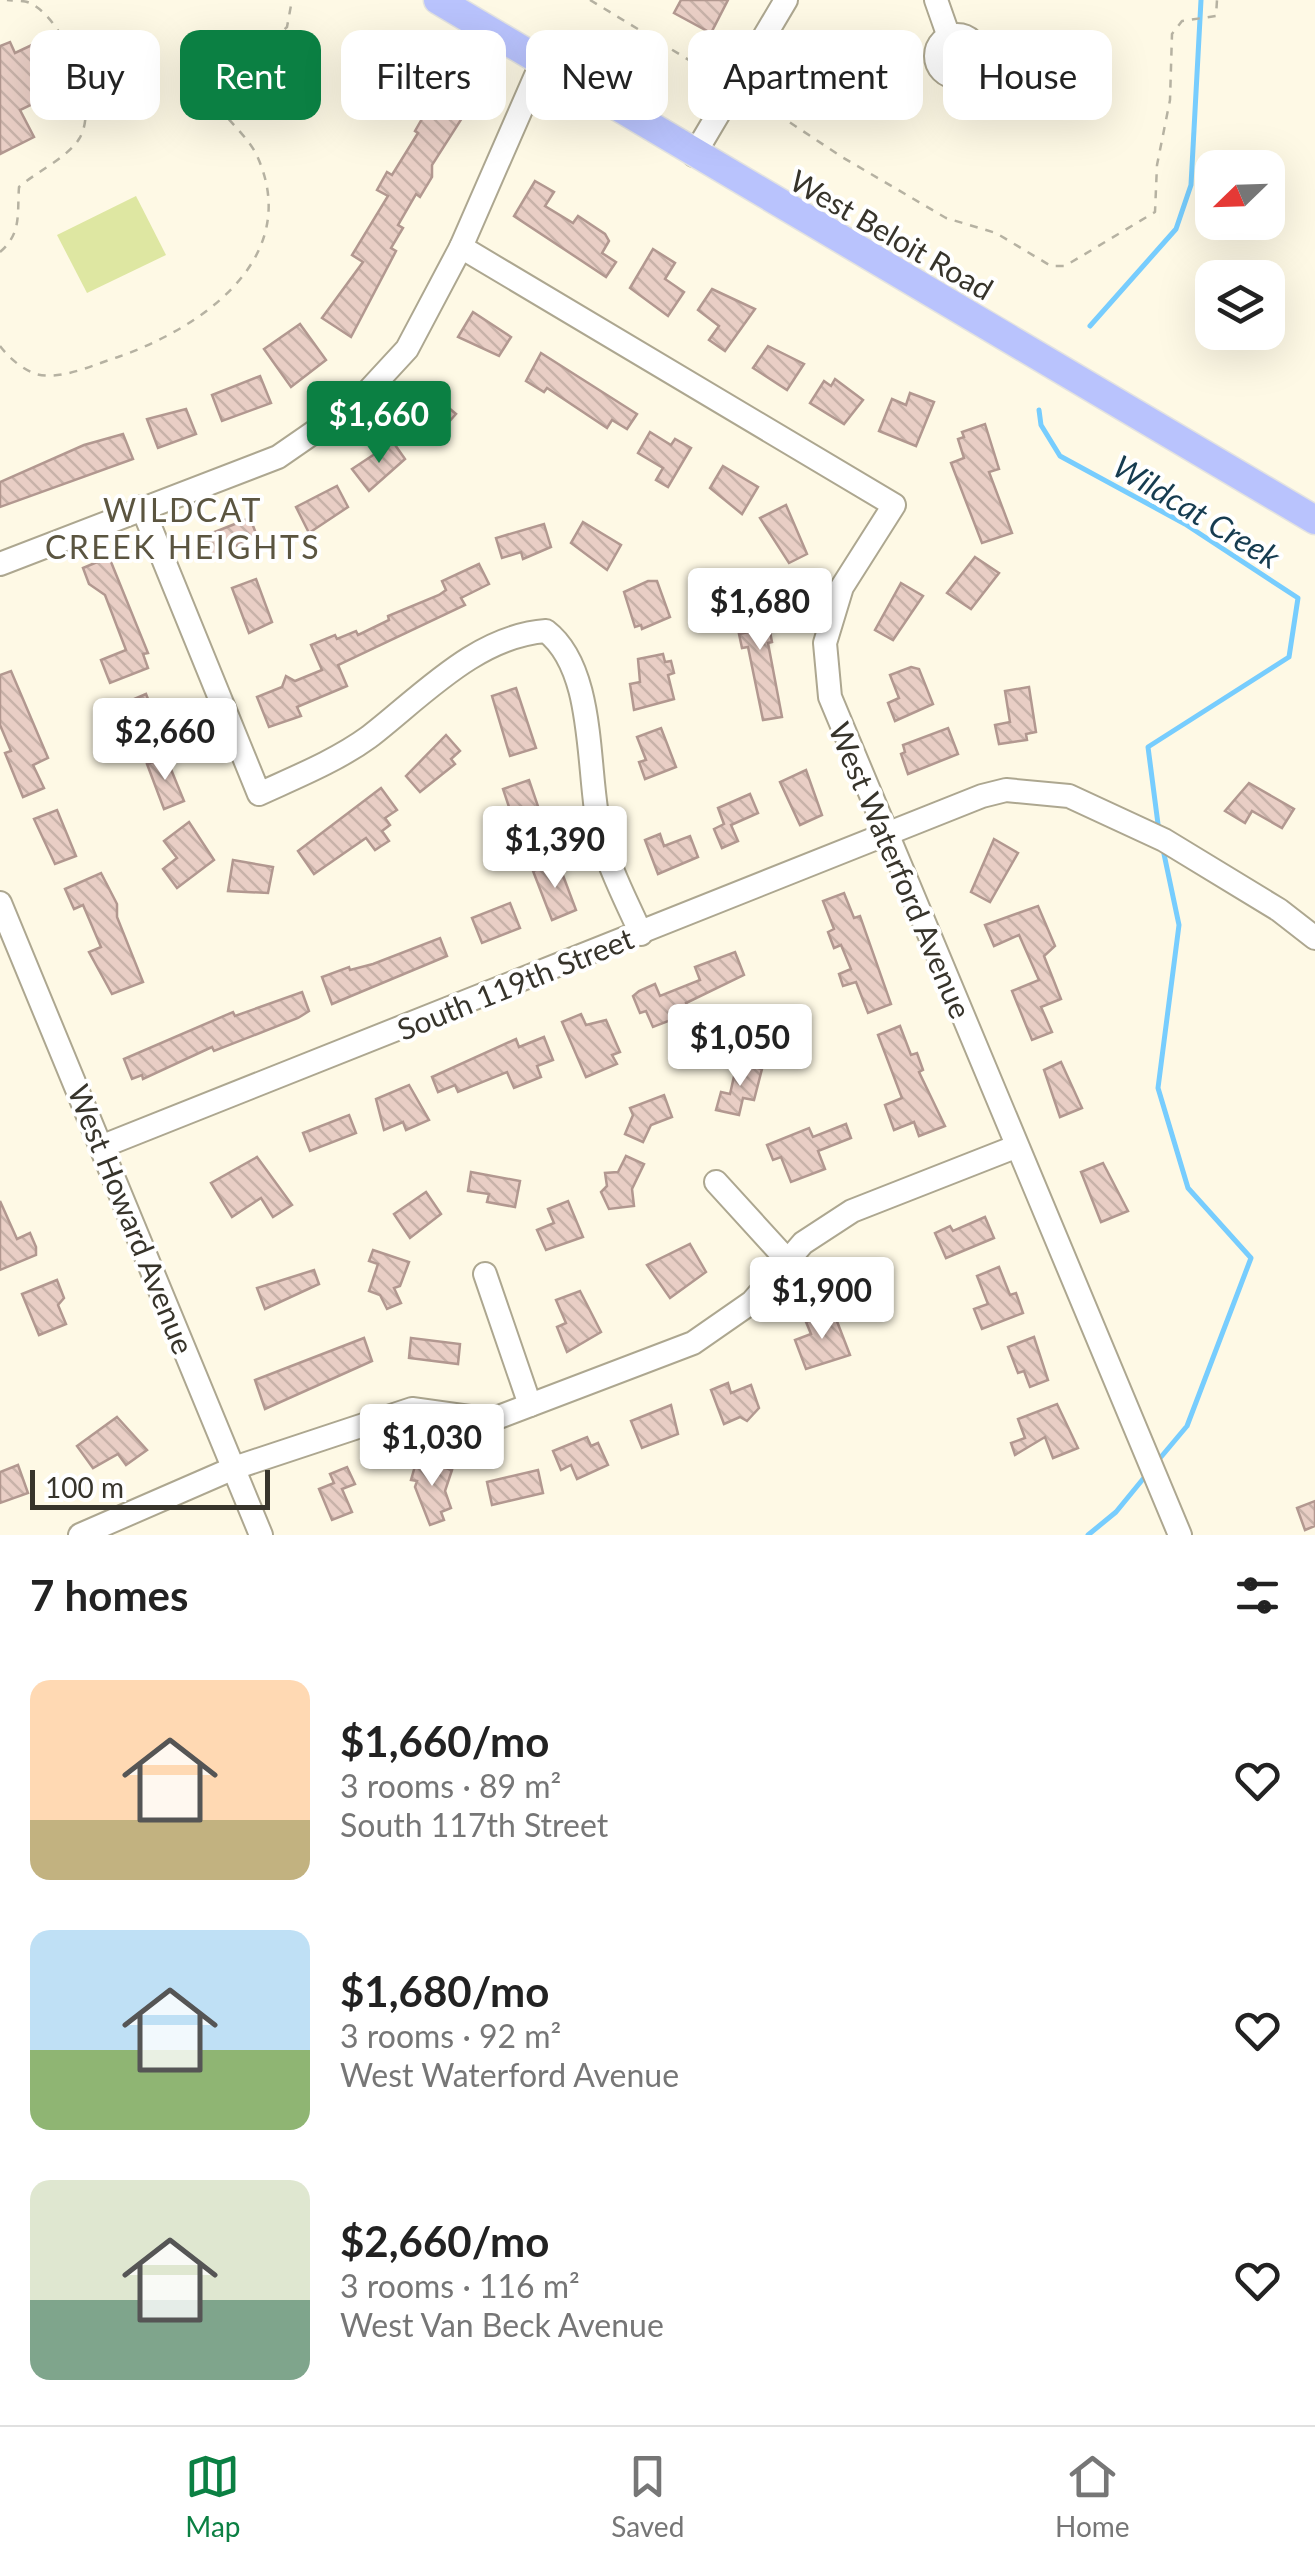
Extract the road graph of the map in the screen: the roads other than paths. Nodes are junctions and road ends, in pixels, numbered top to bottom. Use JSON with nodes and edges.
{"nodes":[{"id":1,"x":438,"y":0,"type":"edge"},
{"id":2,"x":786,"y":0,"type":"edge"},
{"id":3,"x":936,"y":0,"type":"edge"},
{"id":4,"x":947,"y":30,"type":"edge"},
{"id":5,"x":526,"y":55,"type":"edge"},
{"id":6,"x":526,"y":98,"type":"edge"},
{"id":7,"x":635,"y":120,"type":"edge"},
{"id":8,"x":694,"y":155,"type":"junction"},
{"id":9,"x":461,"y":246,"type":"junction"},
{"id":10,"x":142,"y":507,"type":"junction"},
{"id":11,"x":1315,"y":520,"type":"edge"},
{"id":12,"x":0,"y":564,"type":"edge"},
{"id":13,"x":888,"y":836,"type":"junction"},
{"id":14,"x":0,"y":903,"type":"edge"},
{"id":15,"x":641,"y":934,"type":"junction"},
{"id":16,"x":1315,"y":938,"type":"edge"},
{"id":17,"x":104,"y":1146,"type":"junction"},
{"id":18,"x":1015,"y":1147,"type":"junction"},
{"id":19,"x":716,"y":1182,"type":"dead end"},
{"id":20,"x":788,"y":1260,"type":"junction"},
{"id":21,"x":485,"y":1274,"type":"dead end"},
{"id":22,"x":530,"y":1405,"type":"junction"},
{"id":23,"x":234,"y":1468,"type":"junction"},
{"id":24,"x":80,"y":1535,"type":"edge"},
{"id":25,"x":261,"y":1535,"type":"edge"},
{"id":26,"x":1180,"y":1535,"type":"edge"}],
"edges":[{"from":1,"to":5,"type":"main road","name":"West Beloit Road"},
{"from":2,"to":8,"type":"street"},
{"from":3,"to":4,"type":"street"},
{"from":6,"to":9,"type":"street"},
{"from":7,"to":8,"type":"main road","name":"West Beloit Road"},
{"from":8,"to":11,"type":"main road","name":"West Beloit Road"},
{"from":9,"to":10,"type":"street"},
{"from":9,"to":13,"type":"street","name":"West Waterford Avenue"},
{"from":10,"to":12,"type":"street"},
{"from":10,"to":15,"type":"street"},
{"from":13,"to":15,"type":"street","name":"South 119th Street"},
{"from":13,"to":16,"type":"street","name":"South 119th Street"},
{"from":13,"to":18,"type":"street","name":"West Waterford Avenue"},
{"from":14,"to":17,"type":"street","name":"West Howard Avenue"},
{"from":15,"to":17,"type":"street","name":"South 119th Street"},
{"from":17,"to":23,"type":"street","name":"West Howard Avenue"},
{"from":18,"to":20,"type":"street"},
{"from":18,"to":26,"type":"street","name":"West Waterford Avenue"},
{"from":19,"to":20,"type":"street"},
{"from":20,"to":22,"type":"street"},
{"from":21,"to":22,"type":"street"},
{"from":22,"to":23,"type":"street"},
{"from":23,"to":24,"type":"street"},
{"from":23,"to":25,"type":"street","name":"West Howard Avenue"}]}
